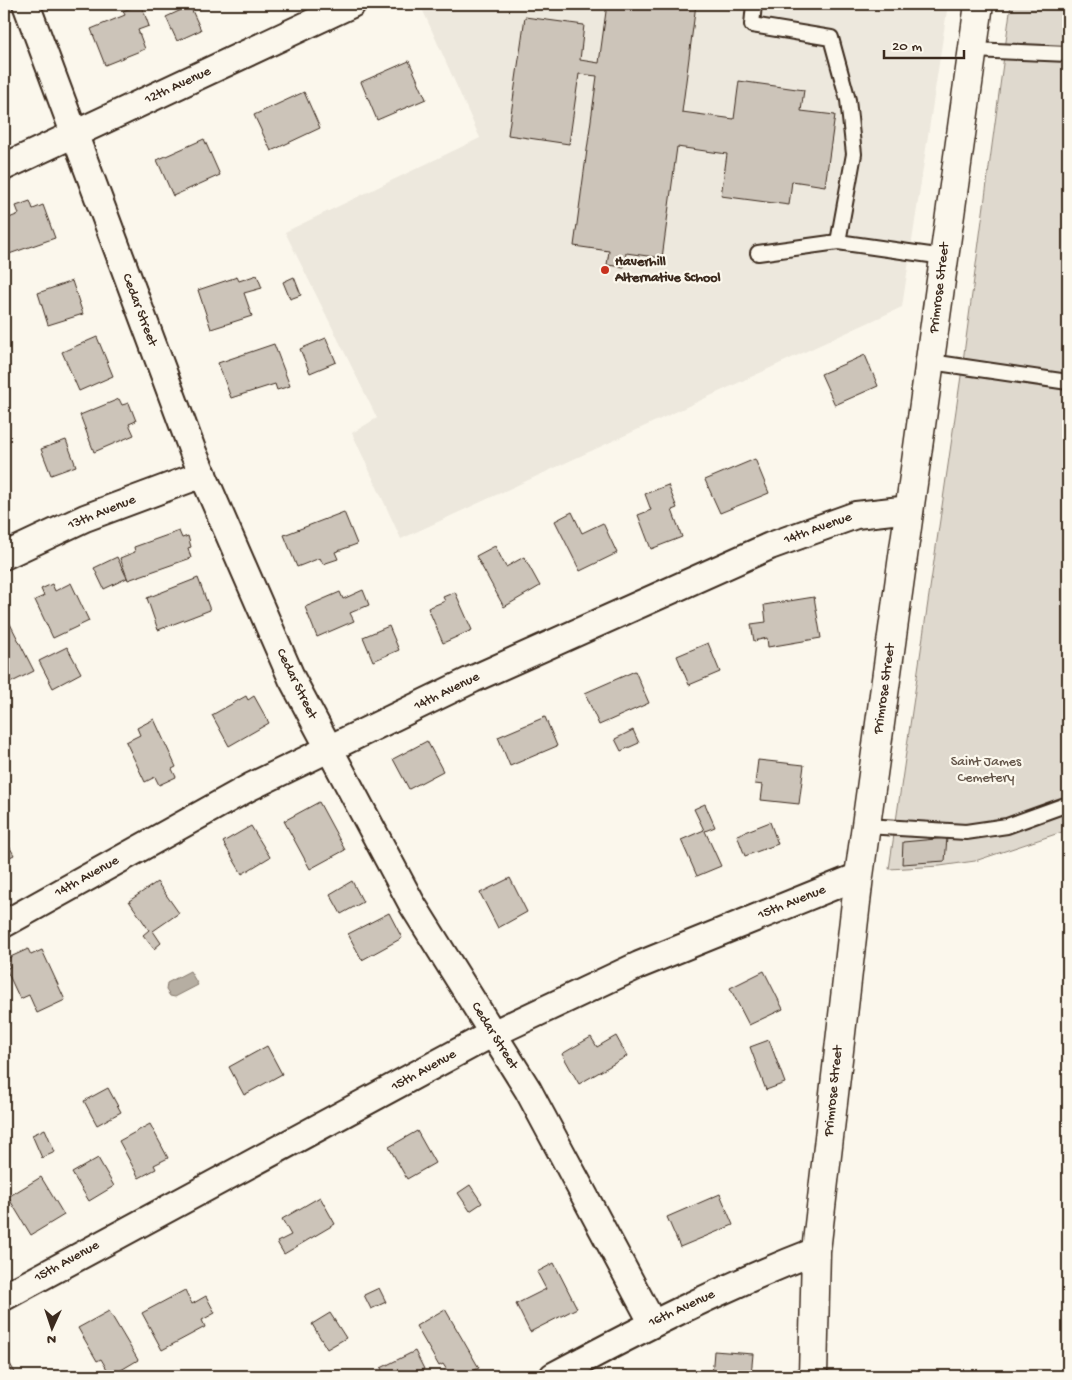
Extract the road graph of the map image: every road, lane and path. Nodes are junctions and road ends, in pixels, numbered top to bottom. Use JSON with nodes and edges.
{"nodes":[{"id":1,"x":26,"y":4,"type":"edge"},
{"id":2,"x":352,"y":4,"type":"edge"},
{"id":3,"x":754,"y":4,"type":"edge"},
{"id":4,"x":979,"y":4,"type":"edge"},
{"id":5,"x":973,"y":50,"type":"junction"},
{"id":6,"x":1068,"y":54,"type":"edge"},
{"id":7,"x":74,"y":135,"type":"junction"},
{"id":8,"x":4,"y":167,"type":"edge"},
{"id":9,"x":838,"y":242,"type":"junction"},
{"id":10,"x":758,"y":253,"type":"dead end"},
{"id":11,"x":944,"y":257,"type":"junction"},
{"id":12,"x":931,"y":362,"type":"junction"},
{"id":13,"x":1068,"y":382,"type":"edge"},
{"id":14,"x":203,"y":474,"type":"junction"},
{"id":15,"x":910,"y":509,"type":"junction"},
{"id":16,"x":4,"y":556,"type":"edge"},
{"id":17,"x":329,"y":749,"type":"junction"},
{"id":18,"x":1068,"y":804,"type":"edge"},
{"id":19,"x":866,"y":826,"type":"junction"},
{"id":20,"x":859,"y":876,"type":"junction"},
{"id":21,"x":4,"y":924,"type":"edge"},
{"id":22,"x":493,"y":1034,"type":"junction"},
{"id":23,"x":816,"y":1251,"type":"junction"},
{"id":24,"x":4,"y":1297,"type":"edge"},
{"id":25,"x":652,"y":1322,"type":"junction"},
{"id":26,"x":553,"y":1376,"type":"edge"},
{"id":27,"x":813,"y":1376,"type":"edge"}],
"edges":[{"from":1,"to":7,"type":"street","name":"Cedar Street"},
{"from":2,"to":7,"type":"street","name":"12th Avenue"},
{"from":3,"to":9,"type":"lane"},
{"from":4,"to":5,"type":"main road","name":"Primrose Street"},
{"from":5,"to":6,"type":"lane"},
{"from":5,"to":11,"type":"main road","name":"Primrose Street"},
{"from":7,"to":8,"type":"street","name":"12th Avenue"},
{"from":7,"to":14,"type":"street","name":"Cedar Street"},
{"from":9,"to":10,"type":"lane"},
{"from":9,"to":11,"type":"lane"},
{"from":11,"to":12,"type":"main road","name":"Primrose Street"},
{"from":12,"to":13,"type":"lane"},
{"from":12,"to":15,"type":"main road","name":"Primrose Street"},
{"from":14,"to":16,"type":"street","name":"13th Avenue"},
{"from":14,"to":17,"type":"street","name":"Cedar Street"},
{"from":15,"to":17,"type":"street","name":"14th Avenue"},
{"from":15,"to":19,"type":"main road","name":"Primrose Street"},
{"from":17,"to":21,"type":"street","name":"14th Avenue"},
{"from":17,"to":22,"type":"street","name":"Cedar Street"},
{"from":18,"to":19,"type":"lane"},
{"from":19,"to":20,"type":"main road","name":"Primrose Street"},
{"from":20,"to":22,"type":"street","name":"15th Avenue"},
{"from":20,"to":23,"type":"main road","name":"Primrose Street"},
{"from":22,"to":24,"type":"street","name":"15th Avenue"},
{"from":22,"to":25,"type":"street","name":"Cedar Street"},
{"from":23,"to":25,"type":"street","name":"16th Avenue"},
{"from":23,"to":27,"type":"main road","name":"Primrose Street"},
{"from":25,"to":26,"type":"street","name":"16th Avenue"}]}
